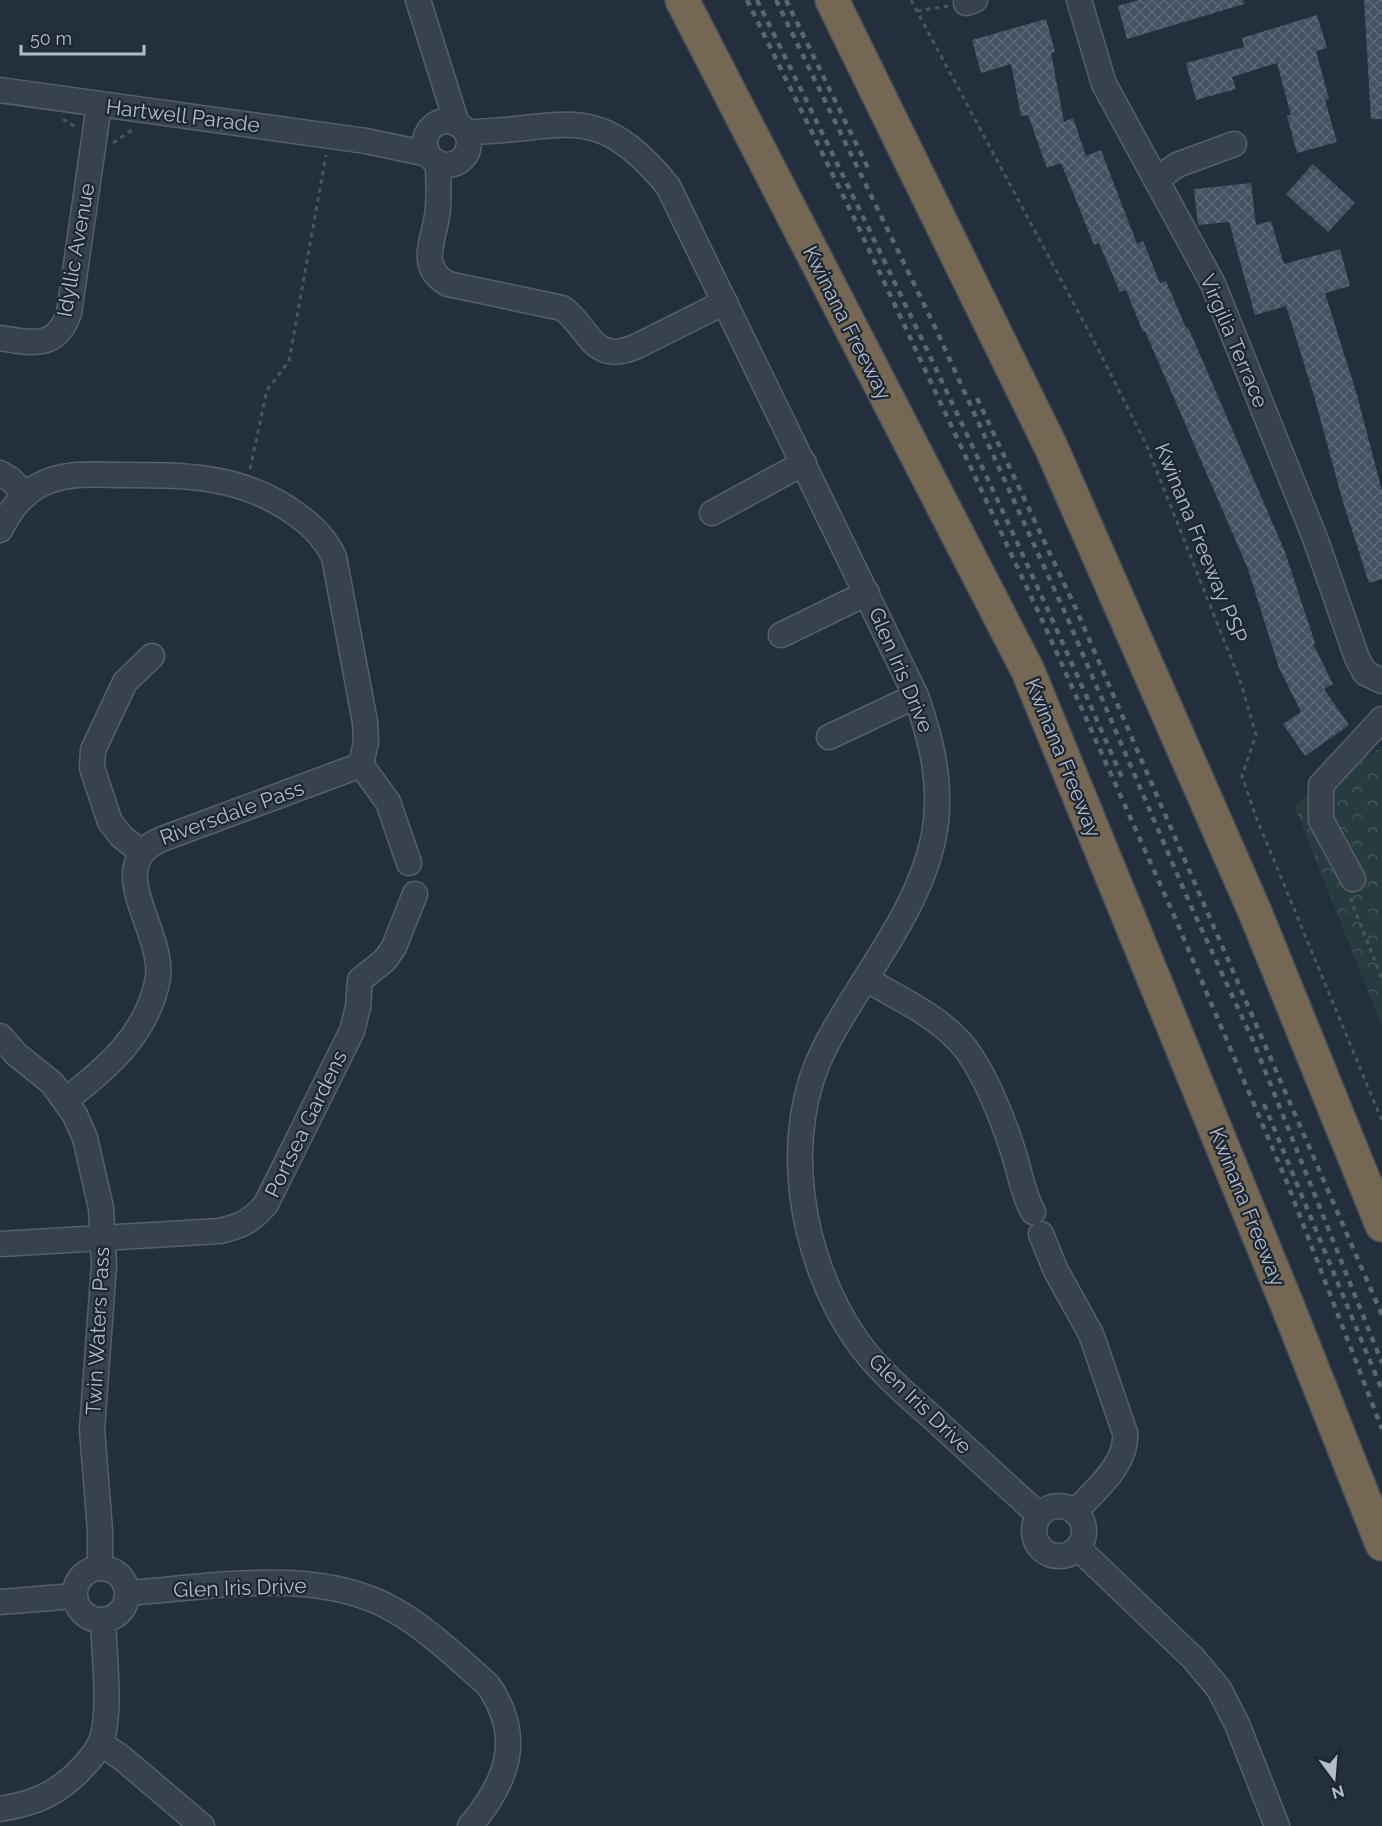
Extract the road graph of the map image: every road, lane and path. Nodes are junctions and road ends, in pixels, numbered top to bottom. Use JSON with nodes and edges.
{"nodes":[{"id":1,"x":418,"y":0,"type":"edge"},
{"id":2,"x":673,"y":0,"type":"edge"},
{"id":3,"x":682,"y":0,"type":"edge"},
{"id":4,"x":832,"y":0,"type":"edge"},
{"id":5,"x":911,"y":0,"type":"edge"},
{"id":6,"x":1079,"y":0,"type":"edge"},
{"id":7,"x":971,"y":1,"type":"edge"},
{"id":8,"x":917,"y":11,"type":"junction"},
{"id":9,"x":0,"y":90,"type":"edge"},
{"id":10,"x":99,"y":105,"type":"junction"},
{"id":11,"x":508,"y":132,"type":"joint"},
{"id":12,"x":329,"y":135,"type":"junction"},
{"id":13,"x":447,"y":144,"type":"junction"},
{"id":14,"x":1234,"y":144,"type":"dead end"},
{"id":15,"x":1156,"y":180,"type":"junction"},
{"id":16,"x":786,"y":206,"type":"junction"},
{"id":17,"x":725,"y":302,"type":"junction"},
{"id":18,"x":0,"y":338,"type":"edge"},
{"id":19,"x":804,"y":463,"type":"junction"},
{"id":20,"x":0,"y":473,"type":"edge"},
{"id":21,"x":247,"y":487,"type":"junction"},
{"id":22,"x":26,"y":495,"type":"junction"},
{"id":23,"x":712,"y":513,"type":"dead end"},
{"id":24,"x":0,"y":530,"type":"edge"},
{"id":25,"x":867,"y":593,"type":"junction"},
{"id":26,"x":781,"y":635,"type":"dead end"},
{"id":27,"x":152,"y":656,"type":"dead end"},
{"id":28,"x":1382,"y":681,"type":"edge"},
{"id":29,"x":916,"y":696,"type":"junction"},
{"id":30,"x":1382,"y":719,"type":"edge"},
{"id":31,"x":829,"y":737,"type":"dead end"},
{"id":32,"x":361,"y":765,"type":"junction"},
{"id":33,"x":141,"y":852,"type":"junction"},
{"id":34,"x":409,"y":863,"type":"dead end"},
{"id":35,"x":1353,"y":879,"type":"joint"},
{"id":36,"x":415,"y":894,"type":"dead end"},
{"id":37,"x":866,"y":979,"type":"junction"},
{"id":38,"x":1382,"y":979,"type":"edge"},
{"id":39,"x":0,"y":1036,"type":"edge"},
{"id":40,"x":66,"y":1100,"type":"junction"},
{"id":41,"x":1382,"y":1121,"type":"edge"},
{"id":42,"x":1033,"y":1212,"type":"dead end"},
{"id":43,"x":1382,"y":1225,"type":"edge"},
{"id":44,"x":1041,"y":1234,"type":"dead end"},
{"id":45,"x":104,"y":1238,"type":"junction"},
{"id":46,"x":0,"y":1244,"type":"edge"},
{"id":47,"x":1075,"y":1512,"type":"junction"},
{"id":48,"x":1039,"y":1515,"type":"junction"},
{"id":49,"x":1382,"y":1544,"type":"edge"},
{"id":50,"x":1078,"y":1548,"type":"junction"},
{"id":51,"x":100,"y":1568,"type":"junction"},
{"id":52,"x":128,"y":1593,"type":"junction"},
{"id":53,"x":75,"y":1596,"type":"junction"},
{"id":54,"x":0,"y":1602,"type":"edge"},
{"id":55,"x":103,"y":1621,"type":"junction"},
{"id":56,"x":100,"y":1743,"type":"junction"},
{"id":57,"x":0,"y":1809,"type":"edge"},
{"id":58,"x":202,"y":1826,"type":"edge"},
{"id":59,"x":470,"y":1826,"type":"edge"},
{"id":60,"x":1277,"y":1826,"type":"edge"}],
"edges":[{"from":1,"to":13,"type":"street"},
{"from":2,"to":16,"type":"highway"},
{"from":3,"to":16,"type":"highway","name":"Kwinana Freeway"},
{"from":4,"to":43,"type":"highway"},
{"from":5,"to":8,"type":"path","name":"Kwinana Freeway PSP"},
{"from":6,"to":15,"type":"street","name":"Virgilia Terrace"},
{"from":7,"to":8,"type":"path"},
{"from":8,"to":41,"type":"path","name":"Kwinana Freeway PSP"},
{"from":9,"to":10,"type":"street","name":"Hartwell Parade"},
{"from":10,"to":12,"type":"street","name":"Hartwell Parade"},
{"from":10,"to":18,"type":"street","name":"Idyllic Avenue"},
{"from":11,"to":13,"type":"street","name":"Hartwell Parade"},
{"from":11,"to":17,"type":"street","name":"Glen Iris Drive"},
{"from":12,"to":13,"type":"street","name":"Hartwell Parade"},
{"from":12,"to":21,"type":"path"},
{"from":13,"to":17,"type":"street"},
{"from":14,"to":15,"type":"street"},
{"from":15,"to":28,"type":"street","name":"Virgilia Terrace"},
{"from":16,"to":49,"type":"highway","name":"Kwinana Freeway"},
{"from":17,"to":19,"type":"street","name":"Glen Iris Drive"},
{"from":19,"to":23,"type":"street"},
{"from":19,"to":25,"type":"street","name":"Glen Iris Drive"},
{"from":20,"to":22,"type":"street"},
{"from":21,"to":22,"type":"street"},
{"from":21,"to":32,"type":"street"},
{"from":22,"to":24,"type":"street"},
{"from":25,"to":26,"type":"street"},
{"from":25,"to":29,"type":"street","name":"Glen Iris Drive"},
{"from":27,"to":33,"type":"street"},
{"from":29,"to":31,"type":"street"},
{"from":29,"to":37,"type":"street","name":"Glen Iris Drive"},
{"from":30,"to":35,"type":"street"},
{"from":32,"to":33,"type":"street","name":"Riversdale Pass"},
{"from":32,"to":34,"type":"street"},
{"from":33,"to":40,"type":"street","name":"Riversdale Pass"},
{"from":35,"to":38,"type":"path"},
{"from":36,"to":45,"type":"street","name":"Portsea Gardens"},
{"from":37,"to":42,"type":"street"},
{"from":37,"to":48,"type":"street","name":"Glen Iris Drive"},
{"from":39,"to":40,"type":"street","name":"Twin Waters Pass"},
{"from":40,"to":45,"type":"street","name":"Twin Waters Pass"},
{"from":44,"to":47,"type":"street"},
{"from":45,"to":46,"type":"street"},
{"from":45,"to":51,"type":"street","name":"Twin Waters Pass"},
{"from":47,"to":48,"type":"street"},
{"from":47,"to":50,"type":"street"},
{"from":48,"to":50,"type":"street"},
{"from":50,"to":60,"type":"street"},
{"from":51,"to":52,"type":"street"},
{"from":51,"to":53,"type":"street"},
{"from":52,"to":55,"type":"street"},
{"from":52,"to":59,"type":"street","name":"Glen Iris Drive"},
{"from":53,"to":54,"type":"street"},
{"from":53,"to":55,"type":"street"},
{"from":55,"to":56,"type":"street"},
{"from":56,"to":57,"type":"street"},
{"from":56,"to":58,"type":"street"}]}
